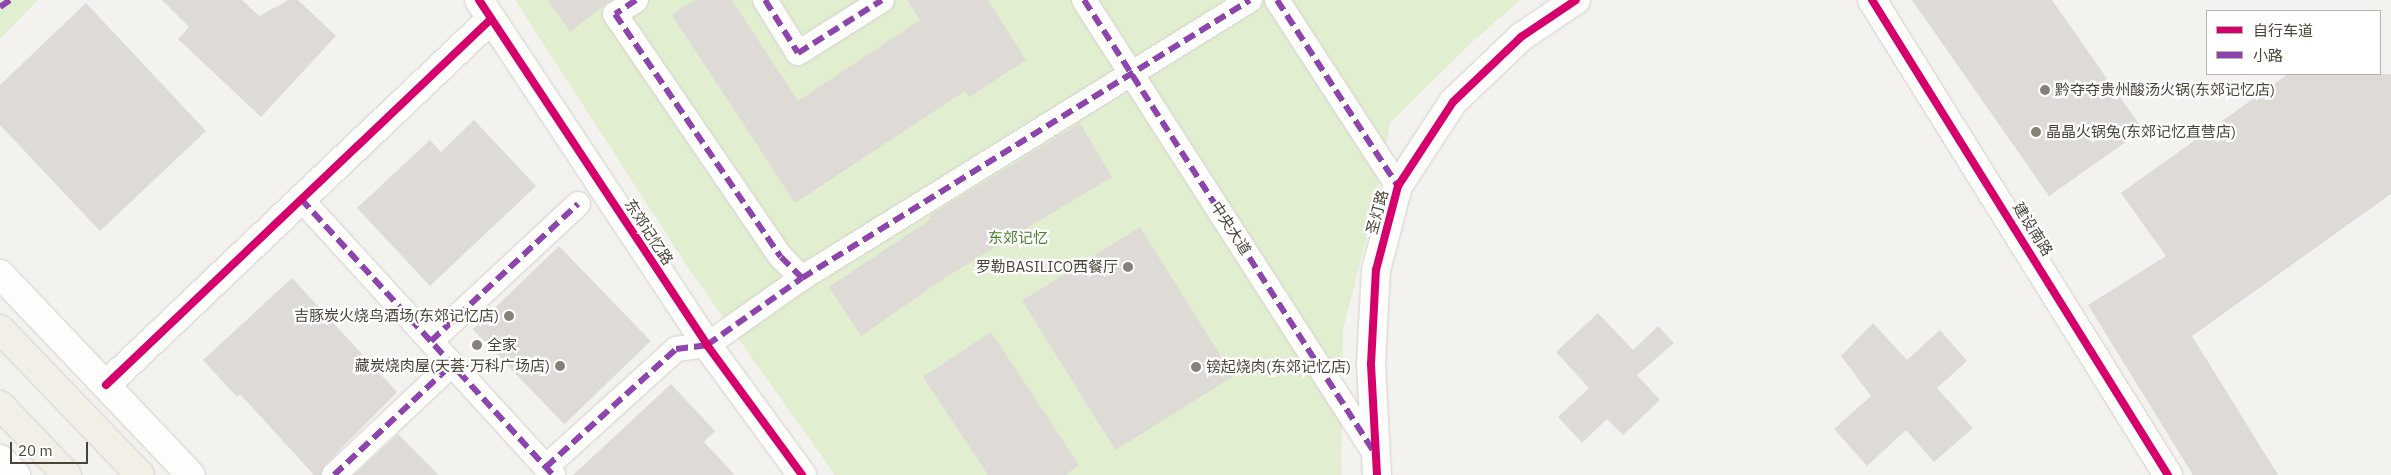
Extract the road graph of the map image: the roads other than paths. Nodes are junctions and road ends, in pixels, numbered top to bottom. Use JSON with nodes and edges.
{"nodes":[{"id":1,"x":636,"y":0,"type":"edge"},
{"id":2,"x":765,"y":0,"type":"edge"},
{"id":3,"x":882,"y":0,"type":"edge"},
{"id":4,"x":1084,"y":0,"type":"edge"},
{"id":5,"x":1250,"y":0,"type":"edge"},
{"id":6,"x":1277,"y":0,"type":"edge"},
{"id":7,"x":1576,"y":0,"type":"edge"},
{"id":8,"x":1872,"y":0,"type":"edge"},
{"id":9,"x":485,"y":9,"type":"edge"},
{"id":10,"x":1131,"y":74,"type":"junction"},
{"id":11,"x":1398,"y":186,"type":"junction"},
{"id":12,"x":301,"y":199,"type":"junction"},
{"id":13,"x":578,"y":204,"type":"dead end"},
{"id":14,"x":0,"y":274,"type":"edge"},
{"id":15,"x":802,"y":278,"type":"junction"},
{"id":16,"x":0,"y":329,"type":"edge"},
{"id":17,"x":431,"y":341,"type":"junction"},
{"id":18,"x":707,"y":345,"type":"junction"},
{"id":19,"x":452,"y":364,"type":"junction"},
{"id":20,"x":106,"y":385,"type":"junction"},
{"id":21,"x":0,"y":405,"type":"edge"},
{"id":22,"x":0,"y":459,"type":"edge"},
{"id":23,"x":1377,"y":466,"type":"edge"},
{"id":24,"x":549,"y":471,"type":"edge"},
{"id":25,"x":16,"y":475,"type":"edge"},
{"id":26,"x":67,"y":475,"type":"edge"},
{"id":27,"x":140,"y":475,"type":"edge"},
{"id":28,"x":191,"y":475,"type":"edge"},
{"id":29,"x":334,"y":475,"type":"edge"},
{"id":30,"x":802,"y":475,"type":"edge"},
{"id":31,"x":2168,"y":475,"type":"edge"}],
"edges":[{"from":1,"to":15,"type":"street"},
{"from":2,"to":3,"type":"street"},
{"from":4,"to":10,"type":"street","name":"中央大道"},
{"from":5,"to":10,"type":"street"},
{"from":6,"to":11,"type":"street"},
{"from":7,"to":11,"type":"street","name":"圣灯路"},
{"from":8,"to":31,"type":"street","name":"建设南路"},
{"from":9,"to":12,"type":"street"},
{"from":9,"to":18,"type":"street","name":"东郊记忆路"},
{"from":10,"to":15,"type":"street"},
{"from":10,"to":23,"type":"street","name":"中央大道"},
{"from":11,"to":23,"type":"street","name":"圣灯路"},
{"from":12,"to":17,"type":"street"},
{"from":12,"to":20,"type":"street"},
{"from":13,"to":17,"type":"street"},
{"from":14,"to":20,"type":"street"},
{"from":15,"to":18,"type":"street"},
{"from":16,"to":27,"type":"main road"},
{"from":17,"to":19,"type":"street"},
{"from":18,"to":24,"type":"street"},
{"from":18,"to":30,"type":"street","name":"东郊记忆路"},
{"from":19,"to":24,"type":"street"},
{"from":19,"to":29,"type":"street"},
{"from":20,"to":28,"type":"street"},
{"from":21,"to":26,"type":"main road"},
{"from":22,"to":25,"type":"street"}]}
